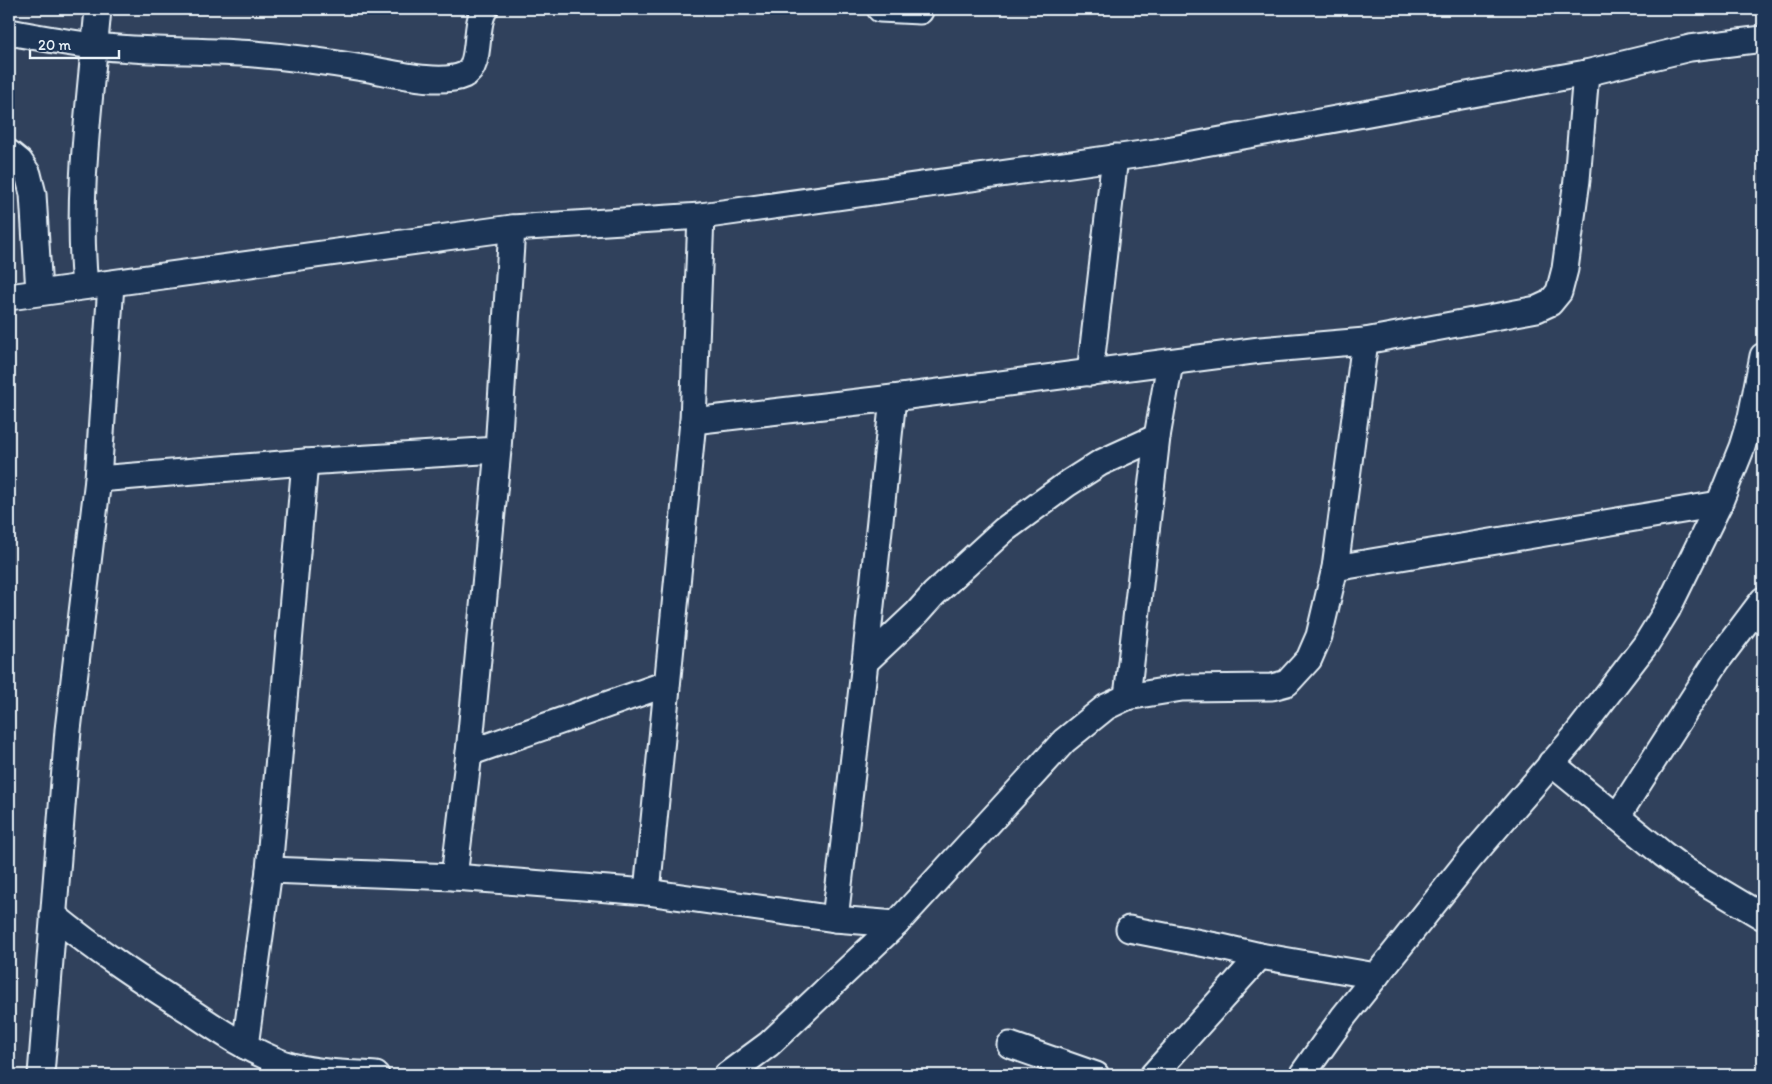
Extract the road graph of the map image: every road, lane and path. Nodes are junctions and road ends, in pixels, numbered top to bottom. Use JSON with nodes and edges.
{"nodes":[{"id":1,"x":98,"y":9,"type":"edge"},
{"id":2,"x":485,"y":9,"type":"edge"},
{"id":3,"x":880,"y":9,"type":"edge"},
{"id":4,"x":920,"y":10,"type":"dead end"},
{"id":5,"x":9,"y":32,"type":"edge"},
{"id":6,"x":1763,"y":39,"type":"edge"},
{"id":7,"x":95,"y":46,"type":"junction"},
{"id":8,"x":1586,"y":73,"type":"junction"},
{"id":9,"x":9,"y":153,"type":"edge"},
{"id":10,"x":1115,"y":158,"type":"junction"},
{"id":11,"x":701,"y":216,"type":"junction"},
{"id":12,"x":512,"y":228,"type":"junction"},
{"id":13,"x":111,"y":284,"type":"junction"},
{"id":14,"x":85,"y":286,"type":"junction"},
{"id":15,"x":39,"y":292,"type":"junction"},
{"id":16,"x":9,"y":297,"type":"edge"},
{"id":17,"x":1365,"y":341,"type":"junction"},
{"id":18,"x":1763,"y":356,"type":"edge"},
{"id":19,"x":1170,"y":363,"type":"junction"},
{"id":20,"x":1090,"y":373,"type":"junction"},
{"id":21,"x":893,"y":398,"type":"junction"},
{"id":22,"x":694,"y":421,"type":"junction"},
{"id":23,"x":1157,"y":437,"type":"junction"},
{"id":24,"x":498,"y":450,"type":"junction"},
{"id":25,"x":305,"y":462,"type":"junction"},
{"id":26,"x":98,"y":479,"type":"junction"},
{"id":27,"x":1719,"y":504,"type":"junction"},
{"id":28,"x":1335,"y":568,"type":"junction"},
{"id":29,"x":1763,"y":600,"type":"edge"},
{"id":30,"x":865,"y":662,"type":"junction"},
{"id":31,"x":666,"y":684,"type":"junction"},
{"id":32,"x":1127,"y":697,"type":"junction"},
{"id":33,"x":469,"y":753,"type":"junction"},
{"id":34,"x":1551,"y":764,"type":"junction"},
{"id":35,"x":1617,"y":817,"type":"junction"},
{"id":36,"x":269,"y":870,"type":"junction"},
{"id":37,"x":454,"y":877,"type":"junction"},
{"id":38,"x":647,"y":892,"type":"junction"},
{"id":39,"x":53,"y":915,"type":"junction"},
{"id":40,"x":1763,"y":917,"type":"edge"},
{"id":41,"x":835,"y":919,"type":"junction"},
{"id":42,"x":896,"y":924,"type":"junction"},
{"id":43,"x":1129,"y":929,"type":"dead end"},
{"id":44,"x":1260,"y":956,"type":"junction"},
{"id":45,"x":1376,"y":976,"type":"junction"},
{"id":46,"x":1010,"y":1045,"type":"dead end"},
{"id":47,"x":245,"y":1046,"type":"junction"},
{"id":48,"x":49,"y":1072,"type":"edge"},
{"id":49,"x":376,"y":1075,"type":"edge"},
{"id":50,"x":726,"y":1075,"type":"edge"},
{"id":51,"x":1096,"y":1075,"type":"edge"},
{"id":52,"x":1153,"y":1075,"type":"edge"},
{"id":53,"x":1302,"y":1075,"type":"edge"}],
"edges":[{"from":1,"to":7,"type":"street"},
{"from":2,"to":7,"type":"street"},
{"from":3,"to":4,"type":"street"},
{"from":5,"to":7,"type":"street"},
{"from":6,"to":8,"type":"street"},
{"from":7,"to":14,"type":"street"},
{"from":8,"to":10,"type":"street"},
{"from":8,"to":17,"type":"street"},
{"from":9,"to":15,"type":"street"},
{"from":10,"to":11,"type":"street"},
{"from":10,"to":20,"type":"street"},
{"from":11,"to":12,"type":"street"},
{"from":11,"to":22,"type":"street"},
{"from":12,"to":13,"type":"street"},
{"from":12,"to":24,"type":"street"},
{"from":13,"to":14,"type":"street"},
{"from":13,"to":26,"type":"street"},
{"from":14,"to":15,"type":"street"},
{"from":15,"to":16,"type":"street"},
{"from":17,"to":19,"type":"street"},
{"from":17,"to":28,"type":"street"},
{"from":18,"to":27,"type":"street"},
{"from":19,"to":20,"type":"street"},
{"from":19,"to":23,"type":"street"},
{"from":20,"to":21,"type":"street"},
{"from":21,"to":22,"type":"street"},
{"from":21,"to":30,"type":"street"},
{"from":22,"to":31,"type":"street"},
{"from":23,"to":30,"type":"street"},
{"from":23,"to":32,"type":"street"},
{"from":24,"to":25,"type":"street"},
{"from":24,"to":33,"type":"street"},
{"from":25,"to":26,"type":"street"},
{"from":25,"to":36,"type":"street"},
{"from":26,"to":39,"type":"street"},
{"from":27,"to":28,"type":"street"},
{"from":27,"to":34,"type":"street"},
{"from":28,"to":32,"type":"street"},
{"from":29,"to":35,"type":"street"},
{"from":30,"to":41,"type":"street"},
{"from":31,"to":33,"type":"street"},
{"from":31,"to":38,"type":"street"},
{"from":32,"to":42,"type":"street"},
{"from":33,"to":37,"type":"street"},
{"from":34,"to":35,"type":"street"},
{"from":34,"to":45,"type":"street"},
{"from":35,"to":40,"type":"street"},
{"from":36,"to":37,"type":"street"},
{"from":36,"to":47,"type":"street"},
{"from":37,"to":38,"type":"street"},
{"from":38,"to":41,"type":"street"},
{"from":39,"to":47,"type":"street"},
{"from":39,"to":48,"type":"street"},
{"from":41,"to":42,"type":"street"},
{"from":42,"to":50,"type":"street"},
{"from":43,"to":44,"type":"street"},
{"from":44,"to":45,"type":"street"},
{"from":44,"to":52,"type":"street"},
{"from":45,"to":53,"type":"street"},
{"from":46,"to":51,"type":"street"},
{"from":47,"to":49,"type":"street"}]}
